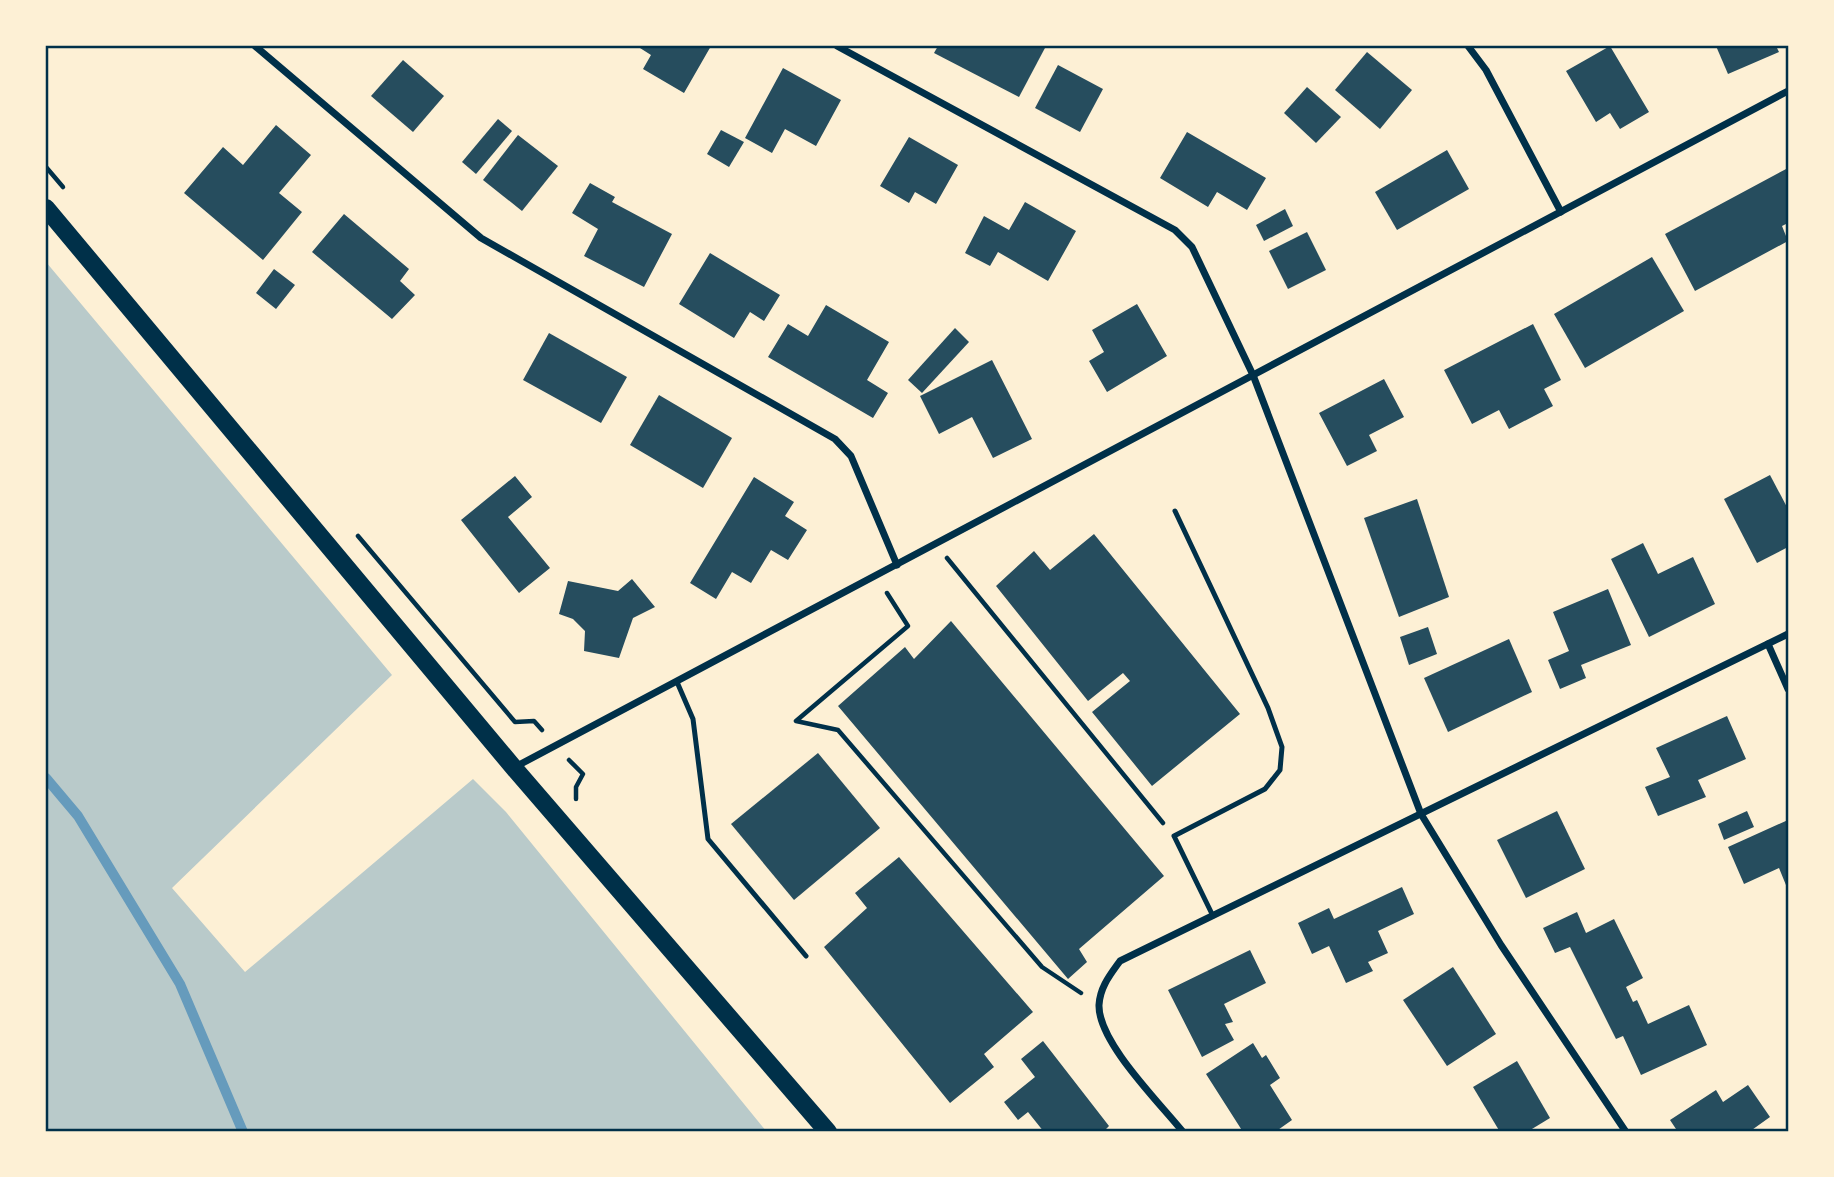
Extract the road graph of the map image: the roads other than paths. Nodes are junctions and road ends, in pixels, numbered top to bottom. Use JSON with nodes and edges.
{"nodes":[{"id":1,"x":255,"y":46,"type":"edge"},
{"id":2,"x":837,"y":46,"type":"edge"},
{"id":3,"x":1468,"y":46,"type":"edge"},
{"id":4,"x":1788,"y":91,"type":"edge"},
{"id":5,"x":46,"y":208,"type":"edge"},
{"id":6,"x":1561,"y":212,"type":"junction"},
{"id":7,"x":1253,"y":375,"type":"junction"},
{"id":8,"x":1175,"y":512,"type":"dead end"},
{"id":9,"x":897,"y":565,"type":"junction"},
{"id":10,"x":1788,"y":634,"type":"edge"},
{"id":11,"x":1768,"y":644,"type":"junction"},
{"id":12,"x":677,"y":681,"type":"junction"},
{"id":13,"x":1788,"y":690,"type":"edge"},
{"id":14,"x":514,"y":768,"type":"junction"},
{"id":15,"x":1421,"y":814,"type":"junction"},
{"id":16,"x":1213,"y":916,"type":"junction"},
{"id":17,"x":806,"y":956,"type":"dead end"},
{"id":18,"x":828,"y":1132,"type":"edge"},
{"id":19,"x":1183,"y":1132,"type":"edge"},
{"id":20,"x":1626,"y":1132,"type":"edge"}],
"edges":[{"from":1,"to":9,"type":"street"},
{"from":2,"to":7,"type":"street"},
{"from":3,"to":6,"type":"street"},
{"from":4,"to":6,"type":"street"},
{"from":5,"to":14,"type":"main road"},
{"from":6,"to":7,"type":"street"},
{"from":7,"to":9,"type":"street"},
{"from":7,"to":15,"type":"street"},
{"from":8,"to":16,"type":"lane"},
{"from":9,"to":12,"type":"street"},
{"from":10,"to":11,"type":"street"},
{"from":11,"to":13,"type":"street"},
{"from":11,"to":15,"type":"street"},
{"from":12,"to":14,"type":"street"},
{"from":12,"to":17,"type":"lane"},
{"from":14,"to":18,"type":"main road"},
{"from":15,"to":16,"type":"street"},
{"from":15,"to":20,"type":"street"},
{"from":16,"to":19,"type":"street"}]}
